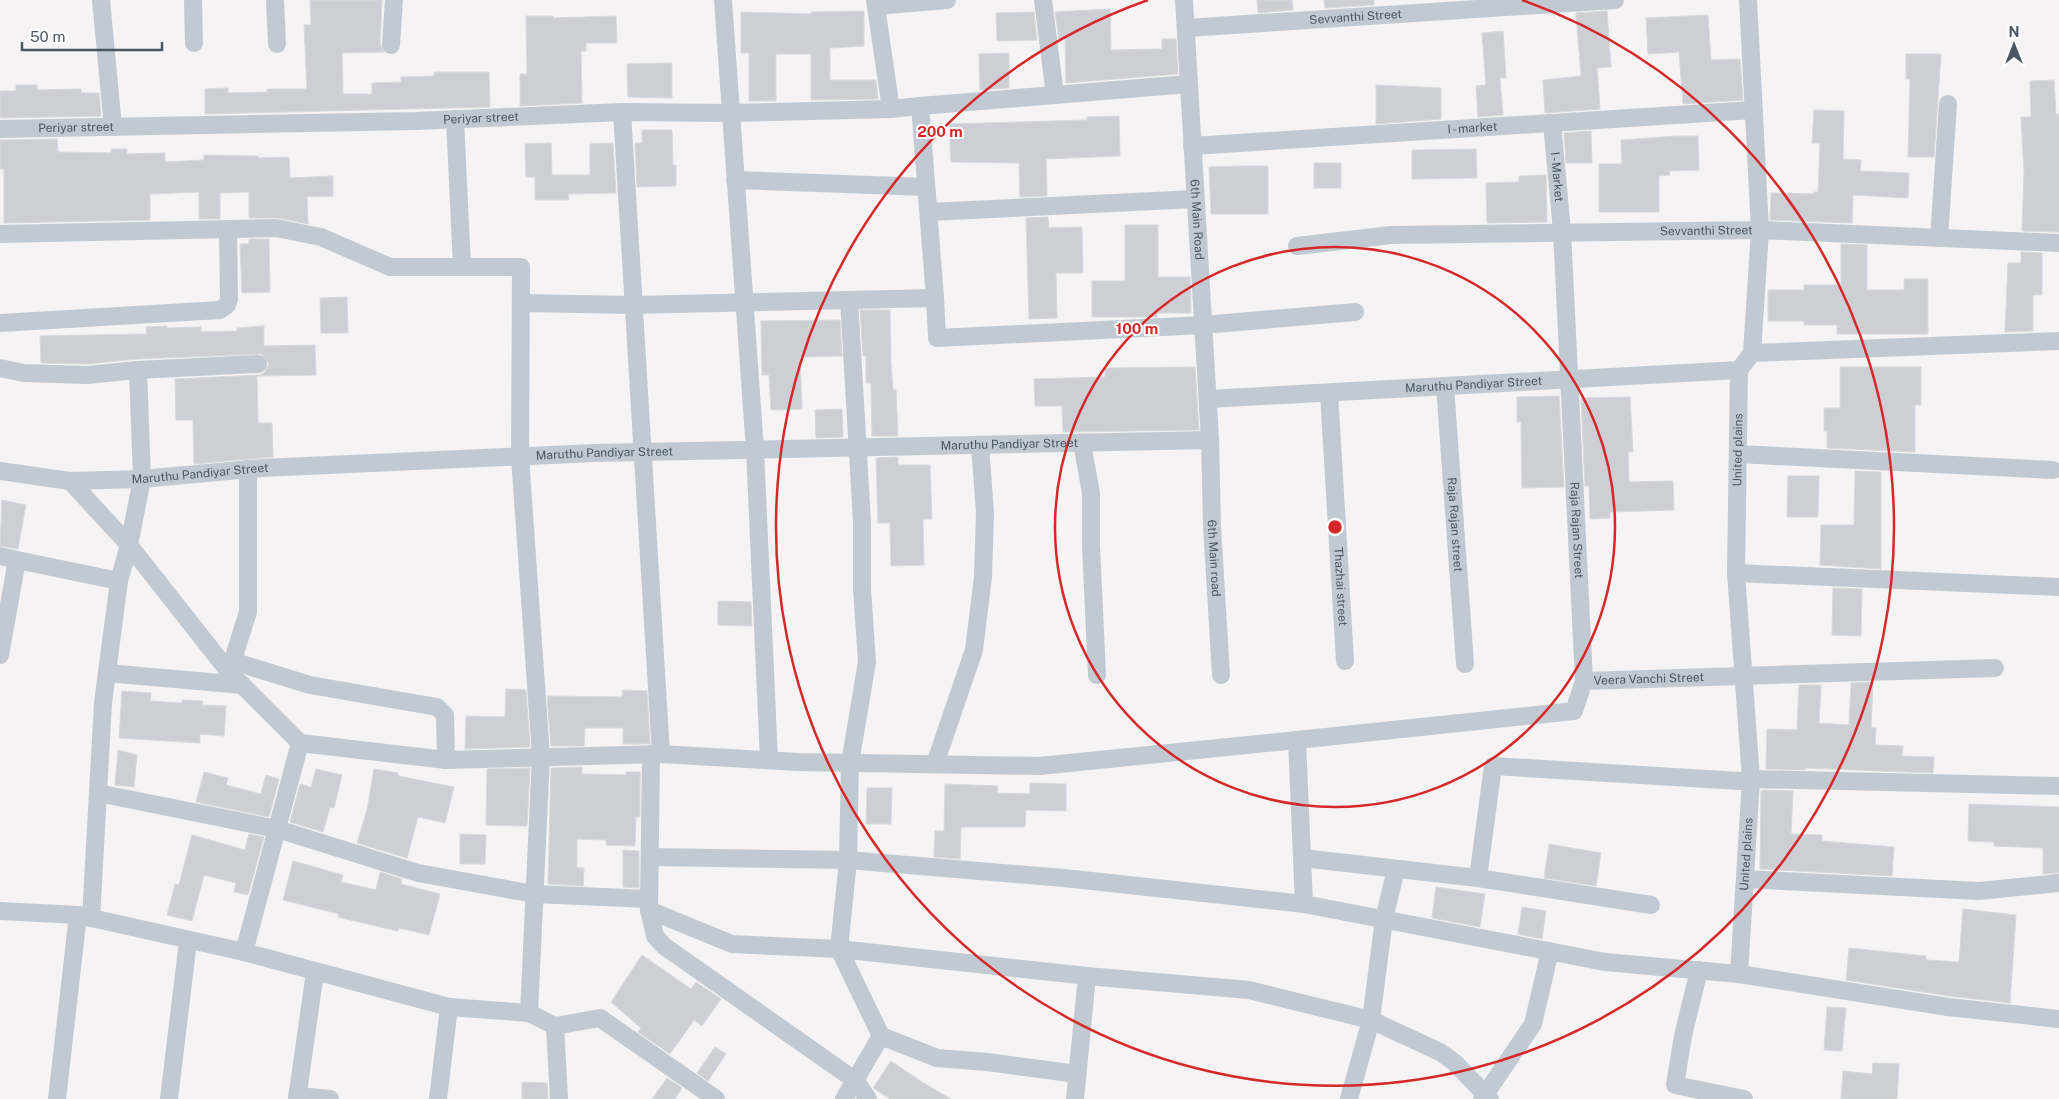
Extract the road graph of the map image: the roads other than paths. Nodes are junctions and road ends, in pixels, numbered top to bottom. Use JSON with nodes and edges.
{"nodes":[{"id":1,"x":101,"y":0,"type":"edge"},
{"id":2,"x":192,"y":0,"type":"edge"},
{"id":3,"x":275,"y":0,"type":"edge"},
{"id":4,"x":394,"y":0,"type":"edge"},
{"id":5,"x":723,"y":0,"type":"edge"},
{"id":6,"x":947,"y":0,"type":"edge"},
{"id":7,"x":1043,"y":0,"type":"edge"},
{"id":8,"x":1184,"y":0,"type":"edge"},
{"id":9,"x":1615,"y":0,"type":"edge"},
{"id":10,"x":1748,"y":0,"type":"edge"},
{"id":11,"x":875,"y":3,"type":"edge"},
{"id":12,"x":1186,"y":28,"type":"junction"},
{"id":13,"x":194,"y":43,"type":"dead end"},
{"id":14,"x":277,"y":44,"type":"dead end"},
{"id":15,"x":391,"y":45,"type":"dead end"},
{"id":16,"x":1189,"y":84,"type":"junction"},
{"id":17,"x":1055,"y":95,"type":"junction"},
{"id":18,"x":1948,"y":104,"type":"dead end"},
{"id":19,"x":920,"y":106,"type":"junction"},
{"id":20,"x":890,"y":109,"type":"junction"},
{"id":21,"x":1754,"y":110,"type":"junction"},
{"id":22,"x":622,"y":112,"type":"junction"},
{"id":23,"x":730,"y":113,"type":"junction"},
{"id":24,"x":455,"y":119,"type":"junction"},
{"id":25,"x":1552,"y":122,"type":"junction"},
{"id":26,"x":113,"y":127,"type":"junction"},
{"id":27,"x":0,"y":129,"type":"edge"},
{"id":28,"x":1192,"y":146,"type":"junction"},
{"id":29,"x":735,"y":180,"type":"junction"},
{"id":30,"x":926,"y":186,"type":"junction"},
{"id":31,"x":1195,"y":199,"type":"junction"},
{"id":32,"x":929,"y":212,"type":"junction"},
{"id":33,"x":228,"y":229,"type":"junction"},
{"id":34,"x":1760,"y":230,"type":"junction"},
{"id":35,"x":1562,"y":231,"type":"junction"},
{"id":36,"x":0,"y":234,"type":"edge"},
{"id":37,"x":1939,"y":238,"type":"junction"},
{"id":38,"x":2059,"y":243,"type":"edge"},
{"id":39,"x":1297,"y":246,"type":"dead end"},
{"id":40,"x":462,"y":267,"type":"junction"},
{"id":41,"x":935,"y":298,"type":"junction"},
{"id":42,"x":850,"y":300,"type":"junction"},
{"id":43,"x":744,"y":302,"type":"junction"},
{"id":44,"x":521,"y":304,"type":"junction"},
{"id":45,"x":633,"y":305,"type":"junction"},
{"id":46,"x":1354,"y":312,"type":"dead end"},
{"id":47,"x":0,"y":323,"type":"edge"},
{"id":48,"x":1203,"y":325,"type":"junction"},
{"id":49,"x":2059,"y":341,"type":"edge"},
{"id":50,"x":1752,"y":353,"type":"junction"},
{"id":51,"x":258,"y":364,"type":"dead end"},
{"id":52,"x":0,"y":368,"type":"edge"},
{"id":53,"x":138,"y":370,"type":"junction"},
{"id":54,"x":1739,"y":370,"type":"junction"},
{"id":55,"x":1569,"y":379,"type":"junction"},
{"id":56,"x":1445,"y":386,"type":"junction"},
{"id":57,"x":1329,"y":392,"type":"junction"},
{"id":58,"x":1208,"y":399,"type":"junction"},
{"id":59,"x":1210,"y":440,"type":"junction"},
{"id":60,"x":1082,"y":443,"type":"junction"},
{"id":61,"x":980,"y":445,"type":"junction"},
{"id":62,"x":858,"y":448,"type":"junction"},
{"id":63,"x":755,"y":450,"type":"junction"},
{"id":64,"x":642,"y":452,"type":"junction"},
{"id":65,"x":1738,"y":454,"type":"junction"},
{"id":66,"x":520,"y":457,"type":"junction"},
{"id":67,"x":248,"y":469,"type":"junction"},
{"id":68,"x":0,"y":470,"type":"edge"},
{"id":69,"x":2053,"y":470,"type":"dead end"},
{"id":70,"x":142,"y":478,"type":"junction"},
{"id":71,"x":70,"y":481,"type":"junction"},
{"id":72,"x":129,"y":545,"type":"junction"},
{"id":73,"x":9,"y":558,"type":"edge"},
{"id":74,"x":1736,"y":572,"type":"junction"},
{"id":75,"x":119,"y":581,"type":"junction"},
{"id":76,"x":2059,"y":586,"type":"edge"},
{"id":77,"x":0,"y":655,"type":"edge"},
{"id":78,"x":1345,"y":661,"type":"dead end"},
{"id":79,"x":1465,"y":664,"type":"dead end"},
{"id":80,"x":230,"y":667,"type":"junction"},
{"id":81,"x":1995,"y":668,"type":"dead end"},
{"id":82,"x":107,"y":673,"type":"junction"},
{"id":83,"x":1097,"y":675,"type":"dead end"},
{"id":84,"x":1221,"y":675,"type":"dead end"},
{"id":85,"x":1744,"y":677,"type":"junction"},
{"id":86,"x":1584,"y":682,"type":"junction"},
{"id":87,"x":243,"y":684,"type":"junction"},
{"id":88,"x":1297,"y":740,"type":"junction"},
{"id":89,"x":300,"y":743,"type":"junction"},
{"id":90,"x":656,"y":754,"type":"junction"},
{"id":91,"x":541,"y":756,"type":"junction"},
{"id":92,"x":446,"y":760,"type":"junction"},
{"id":93,"x":769,"y":760,"type":"junction"},
{"id":94,"x":850,"y":763,"type":"junction"},
{"id":95,"x":935,"y":764,"type":"junction"},
{"id":96,"x":1751,"y":779,"type":"junction"},
{"id":97,"x":2059,"y":786,"type":"edge"},
{"id":98,"x":98,"y":793,"type":"junction"},
{"id":99,"x":277,"y":829,"type":"junction"},
{"id":100,"x":650,"y":857,"type":"junction"},
{"id":101,"x":1302,"y":858,"type":"junction"},
{"id":102,"x":848,"y":860,"type":"junction"},
{"id":103,"x":1396,"y":869,"type":"junction"},
{"id":104,"x":1478,"y":878,"type":"junction"},
{"id":105,"x":1745,"y":879,"type":"junction"},
{"id":106,"x":2059,"y":883,"type":"edge"},
{"id":107,"x":534,"y":894,"type":"junction"},
{"id":108,"x":649,"y":904,"type":"junction"},
{"id":109,"x":1304,"y":904,"type":"junction"},
{"id":110,"x":1651,"y":905,"type":"dead end"},
{"id":111,"x":0,"y":911,"type":"edge"},
{"id":112,"x":84,"y":917,"type":"junction"},
{"id":113,"x":1384,"y":919,"type":"junction"},
{"id":114,"x":188,"y":941,"type":"junction"},
{"id":115,"x":839,"y":949,"type":"junction"},
{"id":116,"x":1550,"y":951,"type":"junction"},
{"id":117,"x":244,"y":952,"type":"junction"},
{"id":118,"x":1699,"y":970,"type":"junction"},
{"id":119,"x":315,"y":972,"type":"junction"},
{"id":120,"x":1739,"y":974,"type":"junction"},
{"id":121,"x":1087,"y":976,"type":"junction"},
{"id":122,"x":449,"y":1008,"type":"junction"},
{"id":123,"x":529,"y":1013,"type":"junction"},
{"id":124,"x":2059,"y":1019,"type":"edge"},
{"id":125,"x":1371,"y":1020,"type":"junction"},
{"id":126,"x":555,"y":1026,"type":"junction"},
{"id":127,"x":881,"y":1036,"type":"junction"},
{"id":128,"x":1077,"y":1074,"type":"junction"},
{"id":129,"x":856,"y":1081,"type":"junction"},
{"id":130,"x":297,"y":1097,"type":"edge"},
{"id":131,"x":1486,"y":1098,"type":"edge"},
{"id":132,"x":57,"y":1099,"type":"edge"},
{"id":133,"x":169,"y":1099,"type":"edge"},
{"id":134,"x":330,"y":1099,"type":"edge"},
{"id":135,"x":438,"y":1099,"type":"edge"},
{"id":136,"x":559,"y":1099,"type":"edge"},
{"id":137,"x":716,"y":1099,"type":"edge"},
{"id":138,"x":844,"y":1099,"type":"edge"},
{"id":139,"x":868,"y":1099,"type":"edge"},
{"id":140,"x":1074,"y":1099,"type":"edge"},
{"id":141,"x":1349,"y":1099,"type":"edge"},
{"id":142,"x":1744,"y":1099,"type":"edge"}],
"edges":[{"from":1,"to":26,"type":"street"},
{"from":2,"to":13,"type":"street"},
{"from":3,"to":14,"type":"street"},
{"from":4,"to":15,"type":"street"},
{"from":5,"to":23,"type":"street"},
{"from":6,"to":11,"type":"street"},
{"from":7,"to":17,"type":"street"},
{"from":8,"to":12,"type":"street","name":"6th Main Road"},
{"from":9,"to":12,"type":"street","name":"Sevvanthi Street"},
{"from":10,"to":21,"type":"street","name":"Sevvanthi Street"},
{"from":11,"to":20,"type":"street"},
{"from":12,"to":16,"type":"street","name":"6th Main Road"},
{"from":16,"to":17,"type":"street","name":"Periyar street"},
{"from":16,"to":28,"type":"street","name":"6th Main Road"},
{"from":17,"to":19,"type":"street","name":"Periyar street"},
{"from":18,"to":37,"type":"street"},
{"from":19,"to":20,"type":"street","name":"Periyar street"},
{"from":19,"to":30,"type":"street"},
{"from":20,"to":23,"type":"street","name":"Periyar street"},
{"from":21,"to":25,"type":"street","name":"I - market"},
{"from":21,"to":34,"type":"street","name":"Sevvanthi Street"},
{"from":22,"to":23,"type":"street","name":"Periyar street"},
{"from":22,"to":24,"type":"street","name":"Periyar street"},
{"from":22,"to":45,"type":"street"},
{"from":23,"to":29,"type":"street"},
{"from":24,"to":26,"type":"street","name":"Periyar street"},
{"from":24,"to":40,"type":"street"},
{"from":25,"to":28,"type":"street","name":"I - market"},
{"from":25,"to":35,"type":"street","name":"I - Market"},
{"from":26,"to":27,"type":"street","name":"Periyar street"},
{"from":28,"to":31,"type":"street","name":"6th Main Road"},
{"from":29,"to":30,"type":"street"},
{"from":29,"to":43,"type":"street"},
{"from":30,"to":32,"type":"street"},
{"from":31,"to":32,"type":"street"},
{"from":31,"to":48,"type":"street","name":"6th Main Road"},
{"from":32,"to":41,"type":"street"},
{"from":33,"to":36,"type":"street"},
{"from":33,"to":40,"type":"street"},
{"from":33,"to":47,"type":"street"},
{"from":34,"to":35,"type":"street","name":"Sevvanthi Street"},
{"from":34,"to":37,"type":"street"},
{"from":34,"to":50,"type":"street"},
{"from":35,"to":39,"type":"street","name":"Sevvanthi Street"},
{"from":35,"to":55,"type":"street","name":"I - Market"},
{"from":37,"to":38,"type":"street"},
{"from":40,"to":44,"type":"street"},
{"from":41,"to":42,"type":"street"},
{"from":41,"to":48,"type":"street"},
{"from":42,"to":43,"type":"street"},
{"from":42,"to":62,"type":"street"},
{"from":43,"to":45,"type":"street"},
{"from":43,"to":63,"type":"street"},
{"from":44,"to":45,"type":"street"},
{"from":44,"to":66,"type":"street"},
{"from":45,"to":64,"type":"street"},
{"from":46,"to":48,"type":"street"},
{"from":48,"to":58,"type":"street","name":"6th Main Road"},
{"from":49,"to":50,"type":"street"},
{"from":50,"to":54,"type":"street"},
{"from":51,"to":53,"type":"street"},
{"from":52,"to":53,"type":"street"},
{"from":53,"to":70,"type":"street"},
{"from":54,"to":55,"type":"street","name":"Maruthu Pandiyar Street"},
{"from":54,"to":65,"type":"street","name":"United plains"},
{"from":55,"to":56,"type":"street","name":"Maruthu Pandiyar Street"},
{"from":55,"to":86,"type":"street","name":"Raja Rajan Street"},
{"from":56,"to":57,"type":"street","name":"Maruthu Pandiyar Street"},
{"from":56,"to":79,"type":"street","name":"Raja Rajan street"},
{"from":57,"to":58,"type":"street","name":"Maruthu Pandiyar Street"},
{"from":57,"to":78,"type":"street","name":"Thazhai street"},
{"from":58,"to":59,"type":"street","name":"6th Main Road"},
{"from":59,"to":60,"type":"street","name":"Maruthu Pandiyar Street"},
{"from":59,"to":84,"type":"street","name":"6th Main road"},
{"from":60,"to":61,"type":"street","name":"Maruthu Pandiyar Street"},
{"from":60,"to":83,"type":"street"},
{"from":61,"to":62,"type":"street","name":"Maruthu Pandiyar Street"},
{"from":61,"to":95,"type":"street"},
{"from":62,"to":63,"type":"street","name":"Maruthu Pandiyar Street"},
{"from":62,"to":94,"type":"street"},
{"from":63,"to":64,"type":"street","name":"Maruthu Pandiyar Street"},
{"from":63,"to":93,"type":"street"},
{"from":64,"to":66,"type":"street","name":"Maruthu Pandiyar Street"},
{"from":64,"to":90,"type":"street"},
{"from":65,"to":69,"type":"street"},
{"from":65,"to":74,"type":"street","name":"United plains"},
{"from":66,"to":67,"type":"street","name":"Maruthu Pandiyar Street"},
{"from":66,"to":91,"type":"street"},
{"from":67,"to":70,"type":"street","name":"Maruthu Pandiyar Street"},
{"from":67,"to":80,"type":"street"},
{"from":68,"to":71,"type":"street","name":"Maruthu Pandiyar Street"},
{"from":70,"to":71,"type":"street","name":"Maruthu Pandiyar Street"},
{"from":70,"to":72,"type":"street"},
{"from":71,"to":72,"type":"street"},
{"from":72,"to":75,"type":"street"},
{"from":72,"to":80,"type":"street"},
{"from":73,"to":75,"type":"street"},
{"from":73,"to":77,"type":"street"},
{"from":74,"to":76,"type":"street"},
{"from":74,"to":85,"type":"street","name":"United plains"},
{"from":75,"to":82,"type":"street"},
{"from":80,"to":87,"type":"street"},
{"from":80,"to":92,"type":"street"},
{"from":81,"to":85,"type":"street","name":"Veera Vanchi Street"},
{"from":82,"to":87,"type":"street"},
{"from":82,"to":98,"type":"street"},
{"from":85,"to":86,"type":"street","name":"Veera Vanchi Street"},
{"from":85,"to":96,"type":"street","name":"United plains"},
{"from":86,"to":88,"type":"street","name":"Veera Vanchi Street"},
{"from":87,"to":89,"type":"street"},
{"from":88,"to":95,"type":"street"},
{"from":88,"to":101,"type":"street"},
{"from":89,"to":92,"type":"street"},
{"from":89,"to":99,"type":"street"},
{"from":90,"to":91,"type":"street"},
{"from":90,"to":93,"type":"street"},
{"from":90,"to":100,"type":"street"},
{"from":91,"to":92,"type":"street"},
{"from":91,"to":107,"type":"street"},
{"from":93,"to":94,"type":"street"},
{"from":94,"to":95,"type":"street"},
{"from":94,"to":102,"type":"street"},
{"from":96,"to":97,"type":"street"},
{"from":96,"to":104,"type":"street"},
{"from":96,"to":105,"type":"street","name":"United plains"},
{"from":98,"to":99,"type":"street"},
{"from":98,"to":112,"type":"street"},
{"from":99,"to":107,"type":"street"},
{"from":99,"to":117,"type":"street"},
{"from":100,"to":102,"type":"street"},
{"from":100,"to":108,"type":"street"},
{"from":101,"to":103,"type":"street"},
{"from":101,"to":109,"type":"street"},
{"from":102,"to":109,"type":"street"},
{"from":102,"to":115,"type":"street"},
{"from":103,"to":104,"type":"street"},
{"from":103,"to":113,"type":"street"},
{"from":104,"to":110,"type":"street"},
{"from":105,"to":106,"type":"street"},
{"from":105,"to":120,"type":"street","name":"United plains"},
{"from":107,"to":108,"type":"street"},
{"from":107,"to":123,"type":"street"},
{"from":108,"to":115,"type":"street"},
{"from":108,"to":129,"type":"street"},
{"from":109,"to":113,"type":"street"},
{"from":111,"to":112,"type":"street"},
{"from":112,"to":114,"type":"street"},
{"from":112,"to":132,"type":"street"},
{"from":113,"to":116,"type":"street"},
{"from":113,"to":125,"type":"street"},
{"from":114,"to":117,"type":"street"},
{"from":114,"to":133,"type":"street"},
{"from":115,"to":121,"type":"street"},
{"from":115,"to":127,"type":"street"},
{"from":116,"to":118,"type":"street"},
{"from":116,"to":131,"type":"street"},
{"from":117,"to":119,"type":"street"},
{"from":118,"to":120,"type":"street"},
{"from":118,"to":142,"type":"street"},
{"from":119,"to":122,"type":"street"},
{"from":119,"to":130,"type":"street"},
{"from":120,"to":124,"type":"street"},
{"from":121,"to":125,"type":"street"},
{"from":121,"to":128,"type":"street"},
{"from":122,"to":123,"type":"street"},
{"from":122,"to":135,"type":"street"},
{"from":123,"to":126,"type":"street"},
{"from":125,"to":131,"type":"street"},
{"from":125,"to":141,"type":"street"},
{"from":126,"to":136,"type":"street"},
{"from":126,"to":137,"type":"street"},
{"from":127,"to":128,"type":"street"},
{"from":127,"to":129,"type":"street"},
{"from":128,"to":140,"type":"street"},
{"from":129,"to":138,"type":"street"},
{"from":129,"to":139,"type":"street"},
{"from":130,"to":134,"type":"street"}]}
